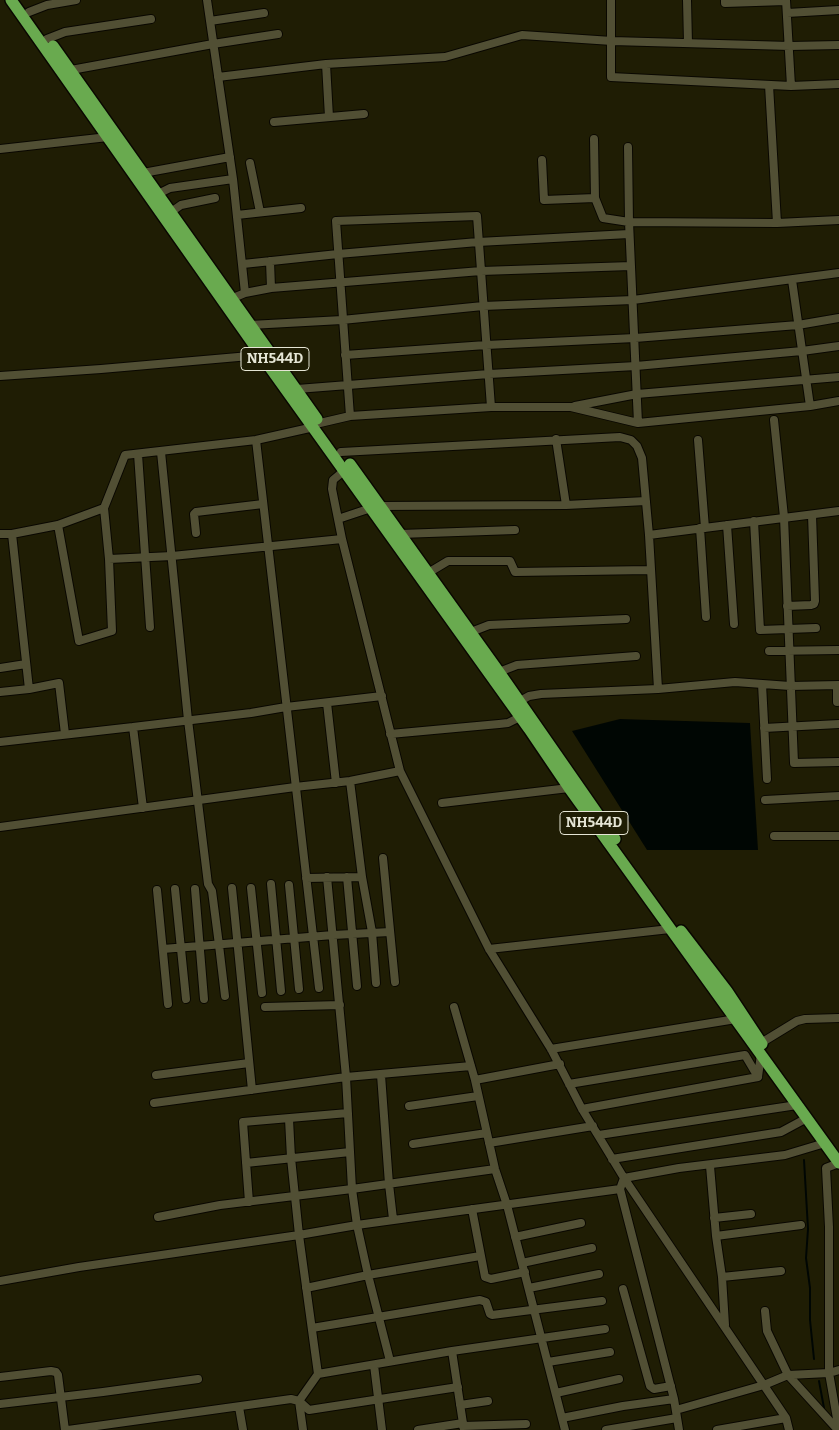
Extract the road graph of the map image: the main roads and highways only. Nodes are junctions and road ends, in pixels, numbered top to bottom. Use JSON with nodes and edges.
{"nodes":[{"id":1,"x":11,"y":0,"type":"edge"},
{"id":2,"x":20,"y":0,"type":"edge"},
{"id":3,"x":317,"y":425,"type":"junction"},
{"id":4,"x":376,"y":507,"type":"junction"},
{"id":5,"x":761,"y":1048,"type":"junction"},
{"id":6,"x":839,"y":1152,"type":"edge"},
{"id":7,"x":839,"y":1163,"type":"edge"}],
"edges":[{"from":1,"to":3,"type":"highway","number":"NH544D"},
{"from":2,"to":3,"type":"highway","number":"NH544D"},
{"from":3,"to":4,"type":"highway","number":"NH544D"},
{"from":3,"to":4,"type":"highway","number":"NH544D"},
{"from":4,"to":5,"type":"highway","number":"NH544D"},
{"from":4,"to":5,"type":"highway","number":"NH544D"},
{"from":5,"to":6,"type":"highway","number":"NH544D"},
{"from":5,"to":7,"type":"highway","number":"NH544D"}]}
